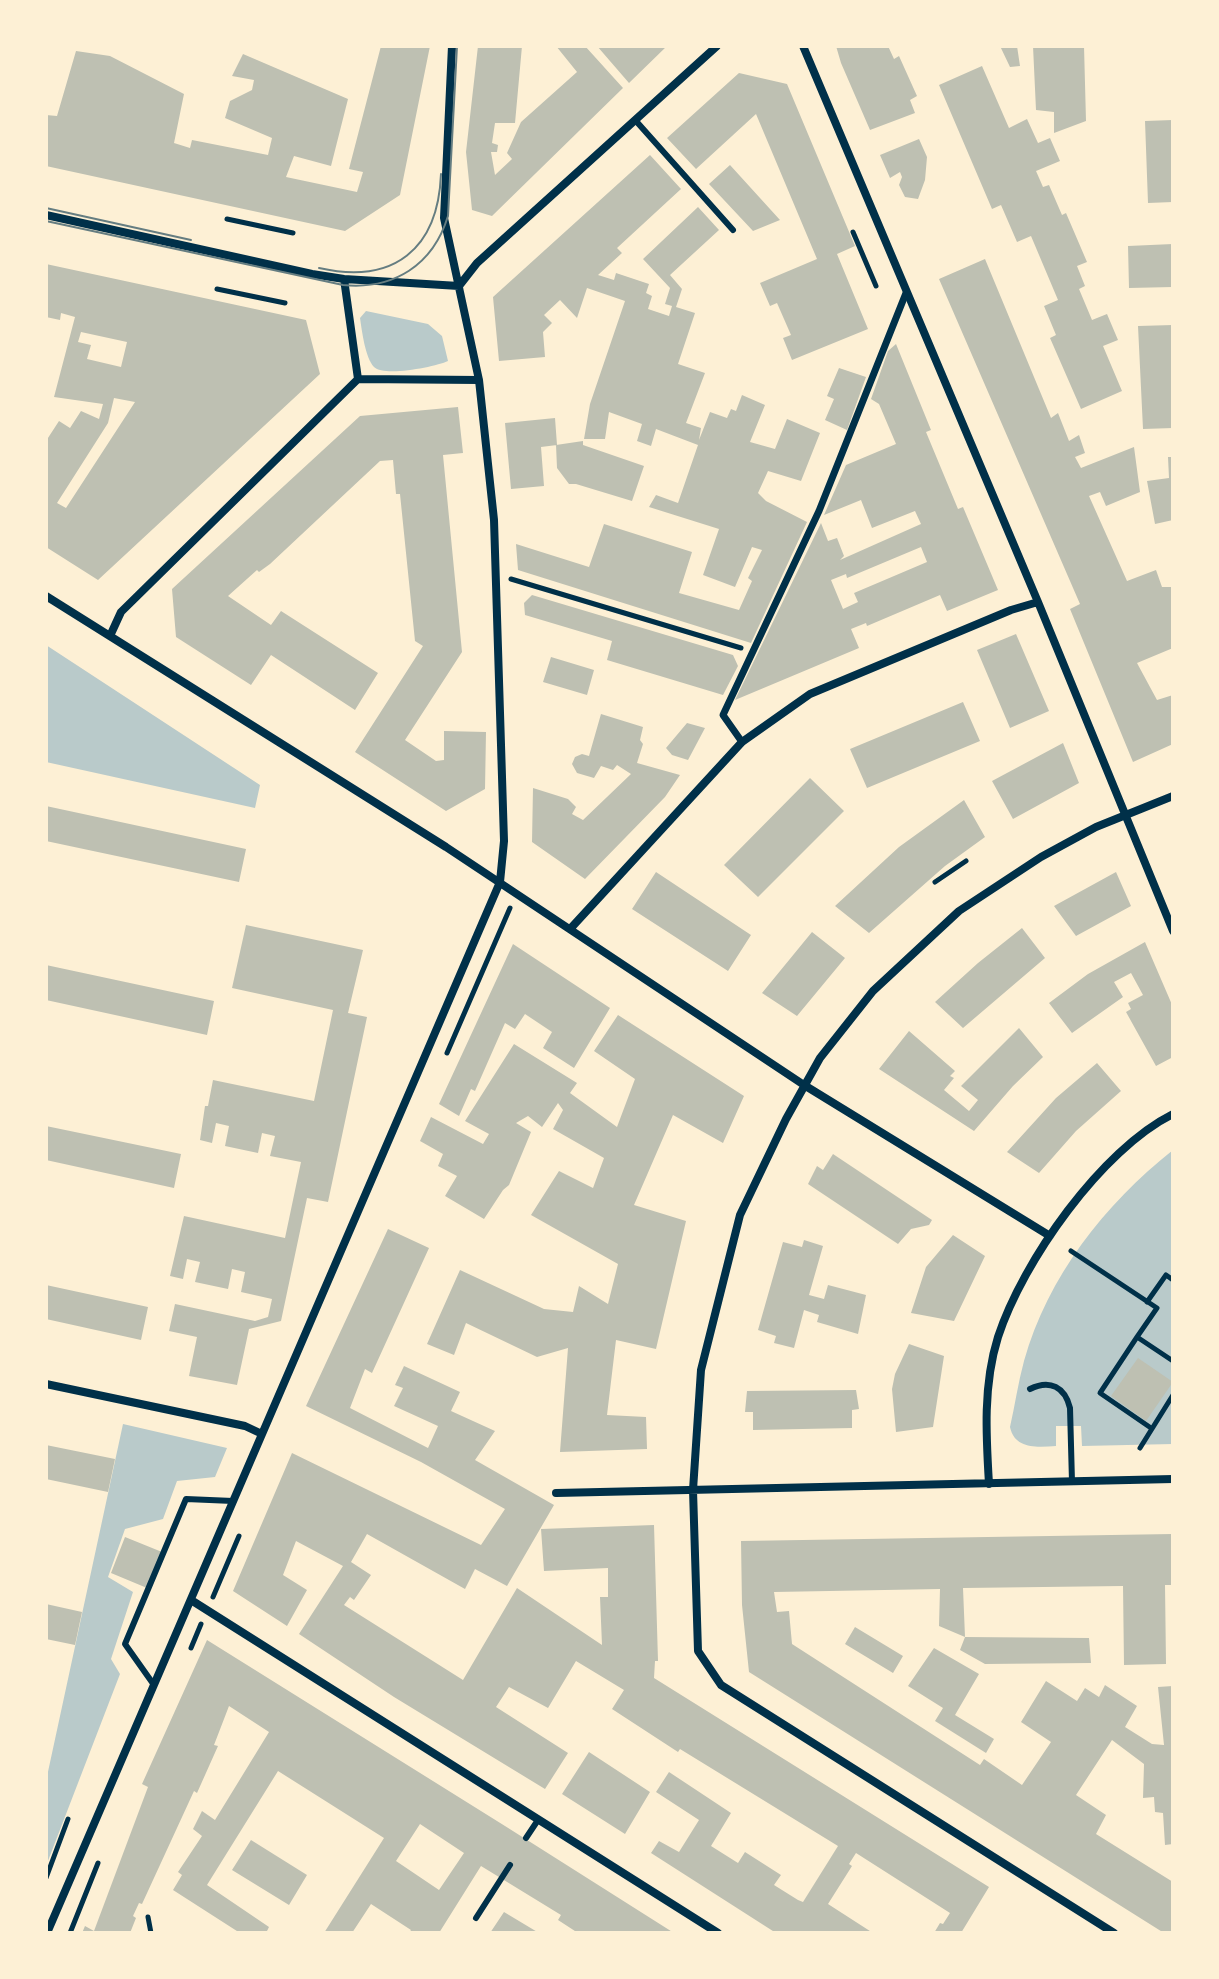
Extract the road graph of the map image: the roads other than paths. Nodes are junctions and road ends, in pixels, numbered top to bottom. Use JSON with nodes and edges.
{"nodes":[{"id":1,"x":452,"y":46,"type":"edge"},
{"id":2,"x":717,"y":46,"type":"edge"},
{"id":3,"x":803,"y":46,"type":"edge"},
{"id":4,"x":636,"y":121,"type":"junction"},
{"id":5,"x":46,"y":215,"type":"edge"},
{"id":6,"x":733,"y":230,"type":"dead end"},
{"id":7,"x":344,"y":279,"type":"junction"},
{"id":8,"x":459,"y":286,"type":"junction"},
{"id":9,"x":906,"y":293,"type":"junction"},
{"id":10,"x":358,"y":379,"type":"junction"},
{"id":11,"x":479,"y":380,"type":"junction"},
{"id":12,"x":46,"y":596,"type":"edge"},
{"id":13,"x":1038,"y":602,"type":"junction"},
{"id":14,"x":110,"y":636,"type":"junction"},
{"id":15,"x":742,"y":742,"type":"junction"},
{"id":16,"x":1173,"y":796,"type":"edge"},
{"id":17,"x":1125,"y":813,"type":"junction"},
{"id":18,"x":500,"y":882,"type":"junction"},
{"id":19,"x":571,"y":928,"type":"junction"},
{"id":20,"x":1173,"y":931,"type":"edge"},
{"id":21,"x":804,"y":1085,"type":"junction"},
{"id":22,"x":1173,"y":1114,"type":"edge"},
{"id":23,"x":1050,"y":1236,"type":"junction"},
{"id":24,"x":46,"y":1384,"type":"edge"},
{"id":25,"x":1030,"y":1389,"type":"dead end"},
{"id":26,"x":262,"y":1434,"type":"junction"},
{"id":27,"x":1173,"y":1479,"type":"edge"},
{"id":28,"x":1072,"y":1482,"type":"junction"},
{"id":29,"x":989,"y":1484,"type":"junction"},
{"id":30,"x":693,"y":1490,"type":"junction"},
{"id":31,"x":556,"y":1493,"type":"dead end"},
{"id":32,"x":233,"y":1501,"type":"junction"},
{"id":33,"x":191,"y":1600,"type":"junction"},
{"id":34,"x":154,"y":1685,"type":"junction"},
{"id":35,"x":538,"y":1820,"type":"junction"},
{"id":36,"x":526,"y":1838,"type":"dead end"},
{"id":37,"x":510,"y":1865,"type":"dead end"},
{"id":38,"x":476,"y":1918,"type":"dead end"},
{"id":39,"x":47,"y":1933,"type":"edge"},
{"id":40,"x":718,"y":1933,"type":"edge"},
{"id":41,"x":1114,"y":1933,"type":"edge"}],
"edges":[{"from":1,"to":8,"type":"street"},
{"from":2,"to":4,"type":"street"},
{"from":3,"to":9,"type":"street"},
{"from":4,"to":6,"type":"lane"},
{"from":4,"to":8,"type":"street"},
{"from":5,"to":7,"type":"street"},
{"from":7,"to":8,"type":"street"},
{"from":7,"to":10,"type":"street"},
{"from":8,"to":11,"type":"street"},
{"from":9,"to":13,"type":"street"},
{"from":9,"to":15,"type":"street"},
{"from":10,"to":11,"type":"street"},
{"from":10,"to":14,"type":"street"},
{"from":11,"to":18,"type":"street"},
{"from":12,"to":14,"type":"street"},
{"from":13,"to":15,"type":"street"},
{"from":13,"to":17,"type":"street"},
{"from":14,"to":18,"type":"street"},
{"from":15,"to":19,"type":"street"},
{"from":16,"to":17,"type":"street"},
{"from":17,"to":20,"type":"street"},
{"from":17,"to":21,"type":"street"},
{"from":18,"to":19,"type":"street"},
{"from":18,"to":26,"type":"street"},
{"from":19,"to":21,"type":"street"},
{"from":21,"to":23,"type":"street"},
{"from":21,"to":30,"type":"street"},
{"from":22,"to":23,"type":"street"},
{"from":23,"to":29,"type":"street"},
{"from":24,"to":26,"type":"street"},
{"from":25,"to":28,"type":"lane"},
{"from":26,"to":32,"type":"street"},
{"from":27,"to":28,"type":"street"},
{"from":28,"to":29,"type":"street"},
{"from":29,"to":30,"type":"street"},
{"from":30,"to":31,"type":"street"},
{"from":30,"to":41,"type":"street"},
{"from":32,"to":33,"type":"street"},
{"from":32,"to":34,"type":"lane"},
{"from":33,"to":34,"type":"street"},
{"from":33,"to":35,"type":"street"},
{"from":34,"to":39,"type":"street"},
{"from":35,"to":36,"type":"lane"},
{"from":35,"to":40,"type":"street"},
{"from":37,"to":38,"type":"lane"}]}
